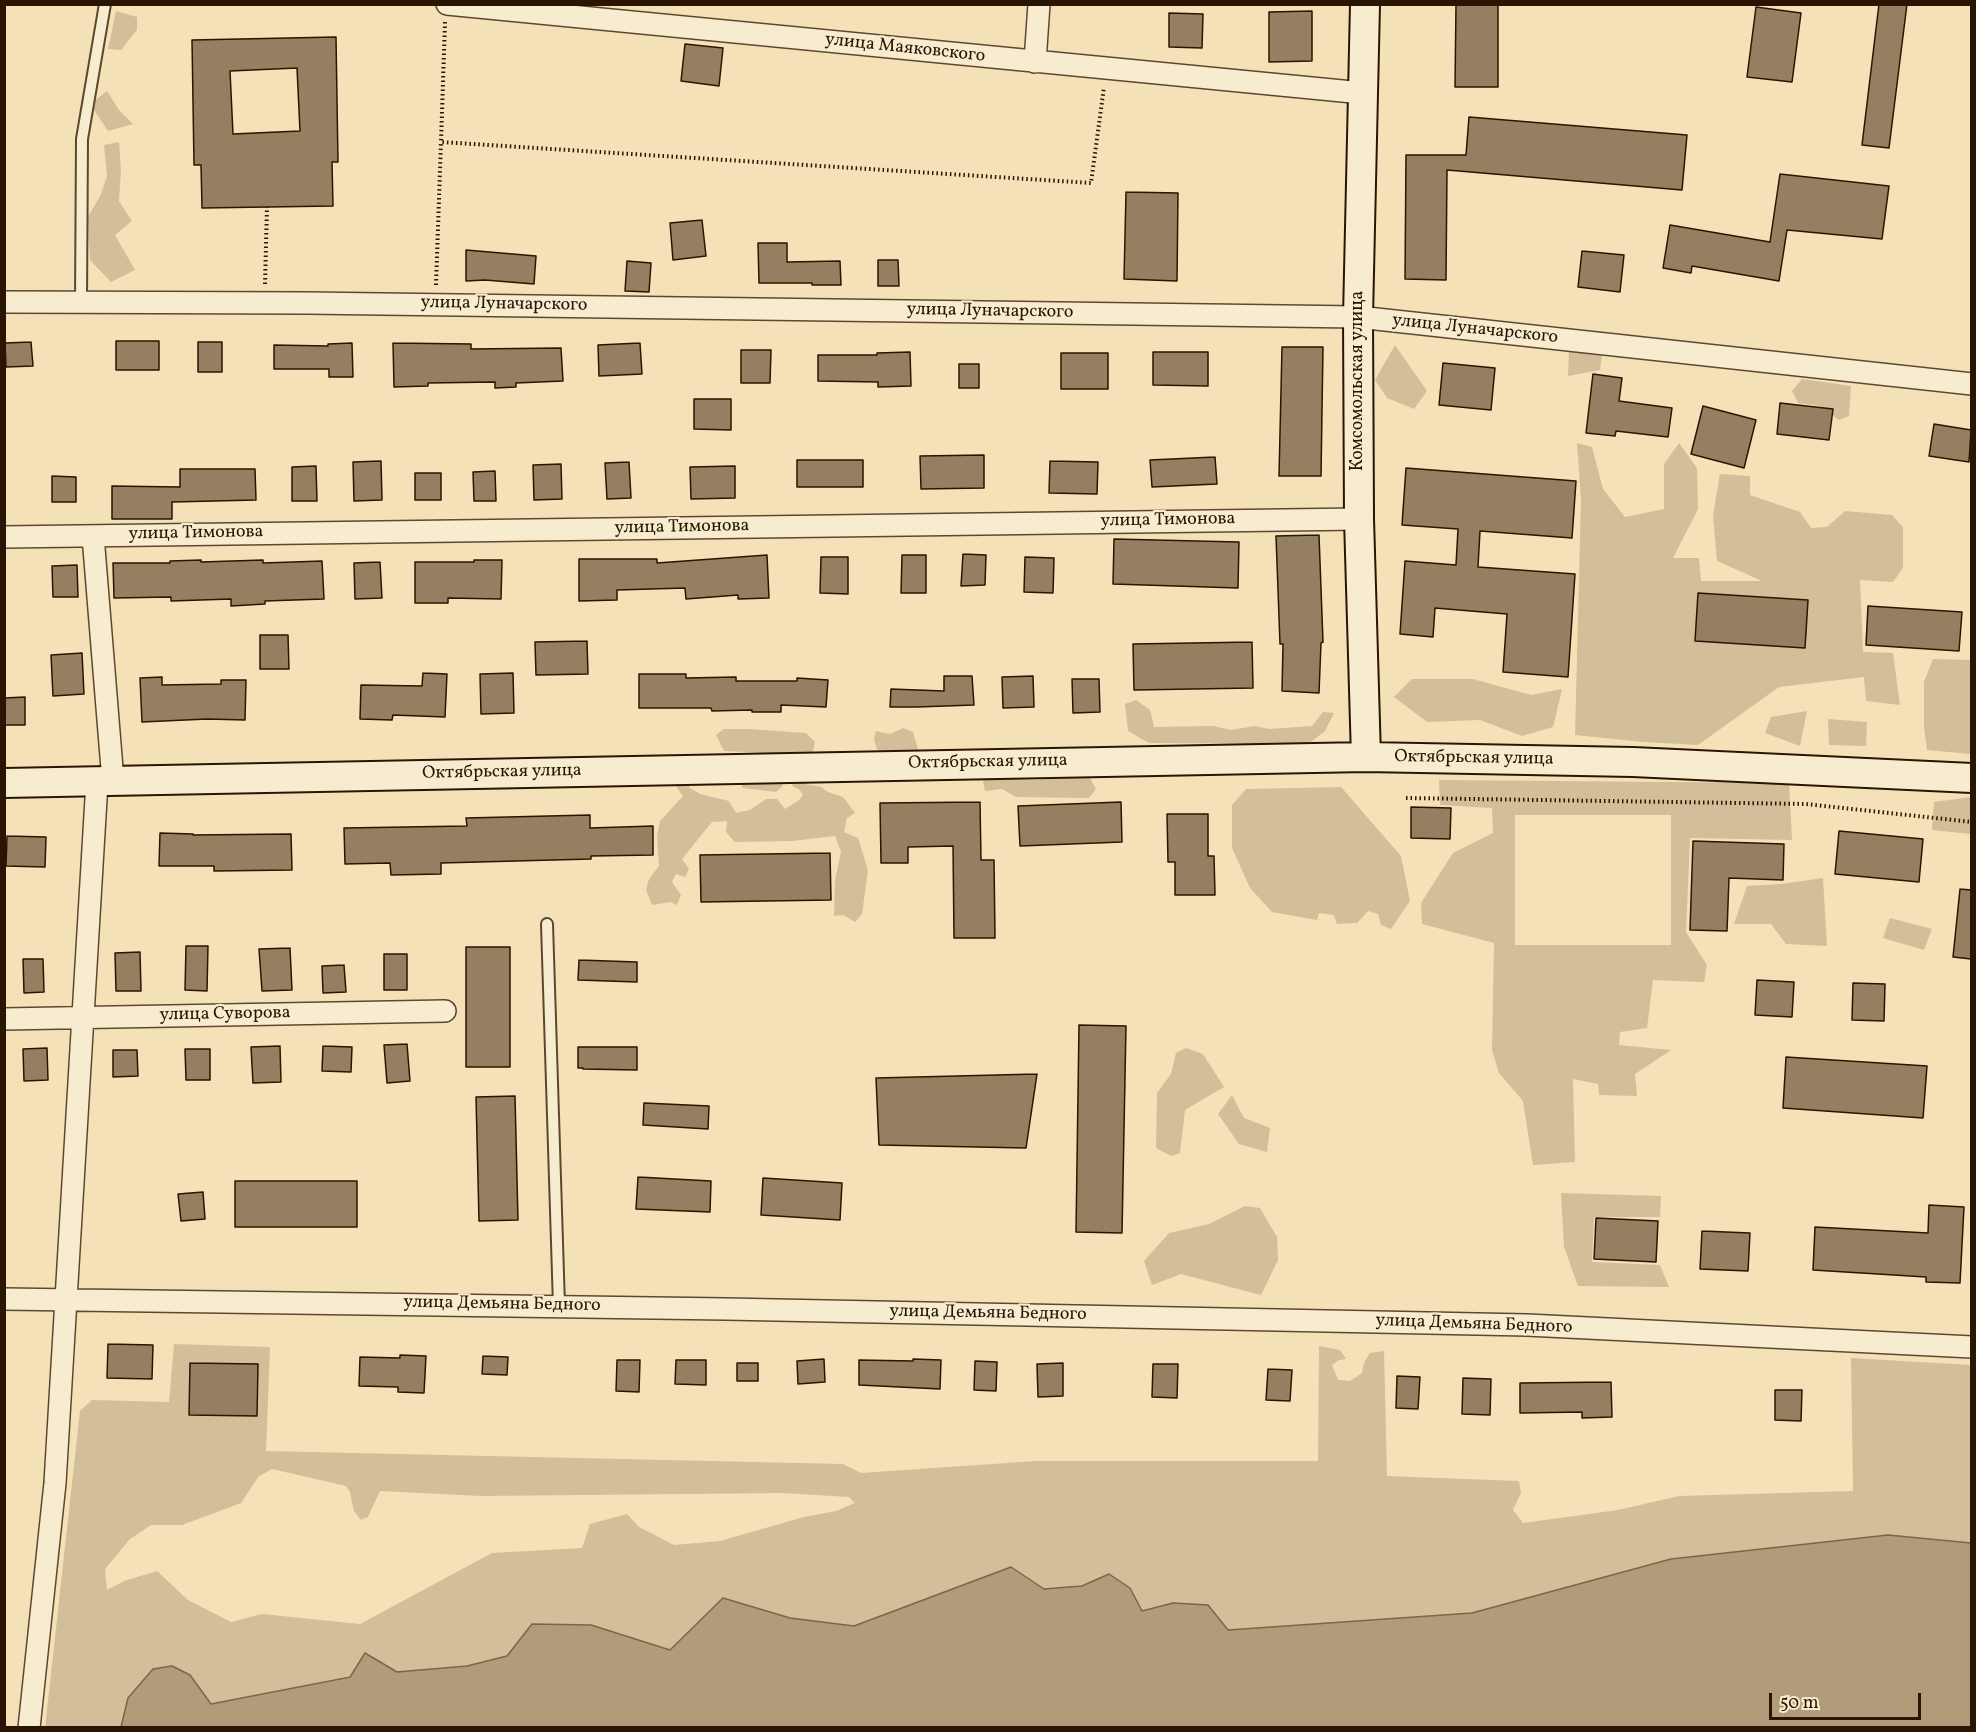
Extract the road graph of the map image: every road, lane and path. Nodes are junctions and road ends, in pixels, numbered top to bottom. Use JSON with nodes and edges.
{"nodes":[{"id":1,"x":105,"y":4,"type":"edge"},
{"id":2,"x":1039,"y":4,"type":"edge"},
{"id":3,"x":1365,"y":4,"type":"edge"},
{"id":4,"x":446,"y":10,"type":"edge"},
{"id":5,"x":1035,"y":62,"type":"junction"},
{"id":6,"x":1106,"y":68,"type":"junction"},
{"id":7,"x":1363,"y":93,"type":"junction"},
{"id":8,"x":441,"y":142,"type":"junction"},
{"id":9,"x":267,"y":207,"type":"dead end"},
{"id":10,"x":4,"y":302,"type":"edge"},
{"id":11,"x":81,"y":302,"type":"junction"},
{"id":12,"x":265,"y":302,"type":"junction"},
{"id":13,"x":436,"y":304,"type":"junction"},
{"id":14,"x":1358,"y":317,"type":"junction"},
{"id":15,"x":1971,"y":384,"type":"edge"},
{"id":16,"x":1359,"y":519,"type":"junction"},
{"id":17,"x":93,"y":536,"type":"junction"},
{"id":18,"x":4,"y":537,"type":"edge"},
{"id":19,"x":1366,"y":757,"type":"junction"},
{"id":20,"x":1971,"y":778,"type":"edge"},
{"id":21,"x":105,"y":782,"type":"junction"},
{"id":22,"x":4,"y":783,"type":"edge"},
{"id":23,"x":1406,"y":798,"type":"dead end"},
{"id":24,"x":1971,"y":822,"type":"edge"},
{"id":25,"x":547,"y":924,"type":"dead end"},
{"id":26,"x":445,"y":1011,"type":"dead end"},
{"id":27,"x":83,"y":1017,"type":"junction"},
{"id":28,"x":4,"y":1019,"type":"edge"},
{"id":29,"x":66,"y":1298,"type":"junction"},
{"id":30,"x":4,"y":1299,"type":"edge"},
{"id":31,"x":559,"y":1306,"type":"junction"},
{"id":32,"x":1971,"y":1347,"type":"edge"},
{"id":33,"x":29,"y":1728,"type":"edge"}],
"edges":[{"from":1,"to":11,"type":"lane"},
{"from":2,"to":5,"type":"street"},
{"from":3,"to":7,"type":"street","name":"Комсомольская улица"},
{"from":4,"to":5,"type":"street","name":"улица Маяковского"},
{"from":4,"to":8,"type":"path"},
{"from":5,"to":6,"type":"street","name":"улица Маяковского"},
{"from":6,"to":7,"type":"street","name":"улица Маяковского"},
{"from":6,"to":8,"type":"path"},
{"from":7,"to":14,"type":"street","name":"Комсомольская улица"},
{"from":8,"to":13,"type":"path"},
{"from":9,"to":12,"type":"path"},
{"from":10,"to":11,"type":"street","name":"улица Луначарского"},
{"from":11,"to":12,"type":"street","name":"улица Луначарского"},
{"from":12,"to":13,"type":"street","name":"улица Луначарского"},
{"from":13,"to":14,"type":"street","name":"улица Луначарского"},
{"from":14,"to":15,"type":"street","name":"улица Луначарского"},
{"from":14,"to":16,"type":"street","name":"Комсомольская улица"},
{"from":16,"to":17,"type":"street","name":"улица Тимонова"},
{"from":16,"to":19,"type":"street","name":"Комсомольская улица"},
{"from":17,"to":18,"type":"street","name":"улица Тимонова"},
{"from":17,"to":21,"type":"street"},
{"from":19,"to":20,"type":"street","name":"Октябрьская улица"},
{"from":19,"to":21,"type":"street","name":"Октябрьская улица"},
{"from":21,"to":22,"type":"street","name":"Октябрьская улица"},
{"from":21,"to":27,"type":"street"},
{"from":23,"to":24,"type":"path"},
{"from":25,"to":31,"type":"lane"},
{"from":26,"to":27,"type":"street","name":"улица Суворова"},
{"from":27,"to":28,"type":"street","name":"улица Суворова"},
{"from":27,"to":29,"type":"street"},
{"from":29,"to":30,"type":"street","name":"улица Демьяна Бедного"},
{"from":29,"to":31,"type":"street","name":"улица Демьяна Бедного"},
{"from":29,"to":33,"type":"street"},
{"from":31,"to":32,"type":"street","name":"улица Демьяна Бедного"}]}
